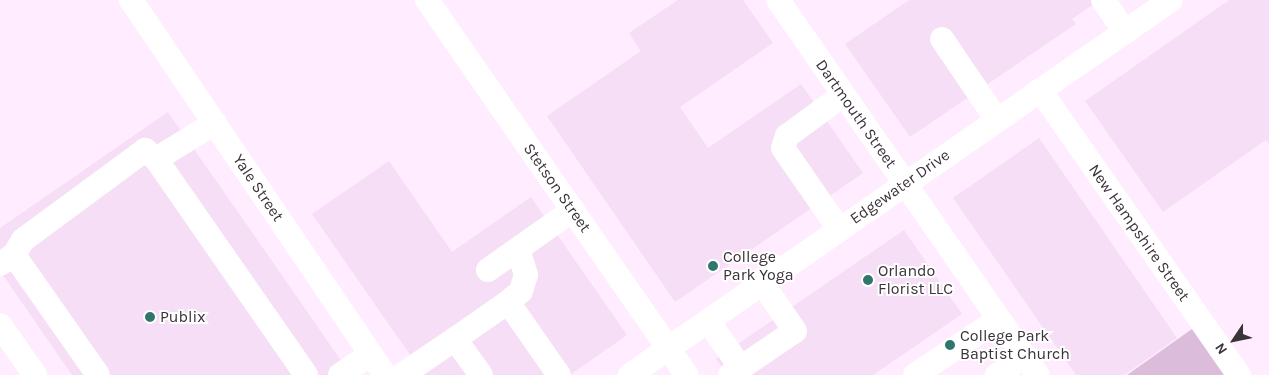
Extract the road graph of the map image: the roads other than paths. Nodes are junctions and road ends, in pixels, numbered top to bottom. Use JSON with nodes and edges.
{"nodes":[{"id":1,"x":131,"y":0,"type":"edge"},
{"id":2,"x":427,"y":0,"type":"edge"},
{"id":3,"x":778,"y":0,"type":"edge"},
{"id":4,"x":1103,"y":0,"type":"edge"},
{"id":5,"x":1171,"y":0,"type":"edge"},
{"id":6,"x":1125,"y":32,"type":"junction"},
{"id":7,"x":942,"y":39,"type":"dead end"},
{"id":8,"x":1040,"y":90,"type":"junction"},
{"id":9,"x":843,"y":95,"type":"junction"},
{"id":10,"x":996,"y":120,"type":"junction"},
{"id":11,"x":215,"y":123,"type":"junction"},
{"id":12,"x":156,"y":159,"type":"junction"},
{"id":13,"x":904,"y":184,"type":"junction"},
{"id":14,"x":573,"y":210,"type":"junction"},
{"id":15,"x":839,"y":230,"type":"junction"},
{"id":16,"x":518,"y":249,"type":"junction"},
{"id":17,"x":7,"y":260,"type":"edge"},
{"id":18,"x":488,"y":270,"type":"dead end"},
{"id":19,"x":762,"y":283,"type":"junction"},
{"id":20,"x":508,"y":302,"type":"junction"},
{"id":21,"x":999,"y":319,"type":"junction"},
{"id":22,"x":708,"y":321,"type":"junction"},
{"id":23,"x":0,"y":325,"type":"edge"},
{"id":24,"x":455,"y":339,"type":"junction"},
{"id":25,"x":669,"y":348,"type":"junction"},
{"id":26,"x":371,"y":354,"type":"junction"},
{"id":27,"x":1032,"y":366,"type":"edge"},
{"id":28,"x":736,"y":371,"type":"edge"},
{"id":29,"x":31,"y":373,"type":"edge"},
{"id":30,"x":98,"y":375,"type":"edge"},
{"id":31,"x":306,"y":375,"type":"edge"},
{"id":32,"x":340,"y":375,"type":"edge"},
{"id":33,"x":385,"y":375,"type":"edge"},
{"id":34,"x":402,"y":375,"type":"edge"},
{"id":35,"x":481,"y":375,"type":"edge"},
{"id":36,"x":559,"y":375,"type":"edge"},
{"id":37,"x":630,"y":375,"type":"edge"},
{"id":38,"x":687,"y":375,"type":"edge"},
{"id":39,"x":915,"y":375,"type":"edge"},
{"id":40,"x":997,"y":375,"type":"edge"},
{"id":41,"x":1239,"y":375,"type":"edge"}],
"edges":[{"from":1,"to":11,"type":"street","name":"Yale Street"},
{"from":2,"to":14,"type":"street","name":"Stetson Street"},
{"from":3,"to":9,"type":"street","name":"Dartmouth Street"},
{"from":4,"to":6,"type":"street"},
{"from":5,"to":6,"type":"street","name":"Edgewater Drive"},
{"from":6,"to":8,"type":"street","name":"Edgewater Drive"},
{"from":7,"to":10,"type":"street"},
{"from":8,"to":10,"type":"street","name":"Edgewater Drive"},
{"from":8,"to":41,"type":"street","name":"New Hampshire Street"},
{"from":9,"to":13,"type":"street","name":"Dartmouth Street"},
{"from":9,"to":15,"type":"street"},
{"from":10,"to":13,"type":"street","name":"Edgewater Drive"},
{"from":11,"to":12,"type":"street"},
{"from":11,"to":26,"type":"street","name":"Yale Street"},
{"from":12,"to":17,"type":"street"},
{"from":12,"to":31,"type":"street"},
{"from":13,"to":15,"type":"street","name":"Edgewater Drive"},
{"from":13,"to":21,"type":"street","name":"Dartmouth Street"},
{"from":14,"to":16,"type":"street"},
{"from":14,"to":25,"type":"street","name":"Stetson Street"},
{"from":15,"to":19,"type":"street","name":"Edgewater Drive"},
{"from":16,"to":18,"type":"street"},
{"from":16,"to":20,"type":"street"},
{"from":17,"to":30,"type":"street"},
{"from":19,"to":22,"type":"street","name":"Edgewater Drive"},
{"from":19,"to":28,"type":"street"},
{"from":20,"to":24,"type":"street"},
{"from":20,"to":36,"type":"street"},
{"from":21,"to":27,"type":"street","name":"Dartmouth Street"},
{"from":21,"to":39,"type":"street"},
{"from":22,"to":25,"type":"street","name":"Edgewater Drive"},
{"from":22,"to":28,"type":"street"},
{"from":23,"to":29,"type":"street"},
{"from":24,"to":34,"type":"street"},
{"from":24,"to":35,"type":"street"},
{"from":25,"to":37,"type":"street","name":"Edgewater Drive"},
{"from":25,"to":38,"type":"street","name":"Stetson Street"},
{"from":26,"to":32,"type":"street"},
{"from":26,"to":33,"type":"street","name":"Yale Street"},
{"from":27,"to":40,"type":"street"}]}
